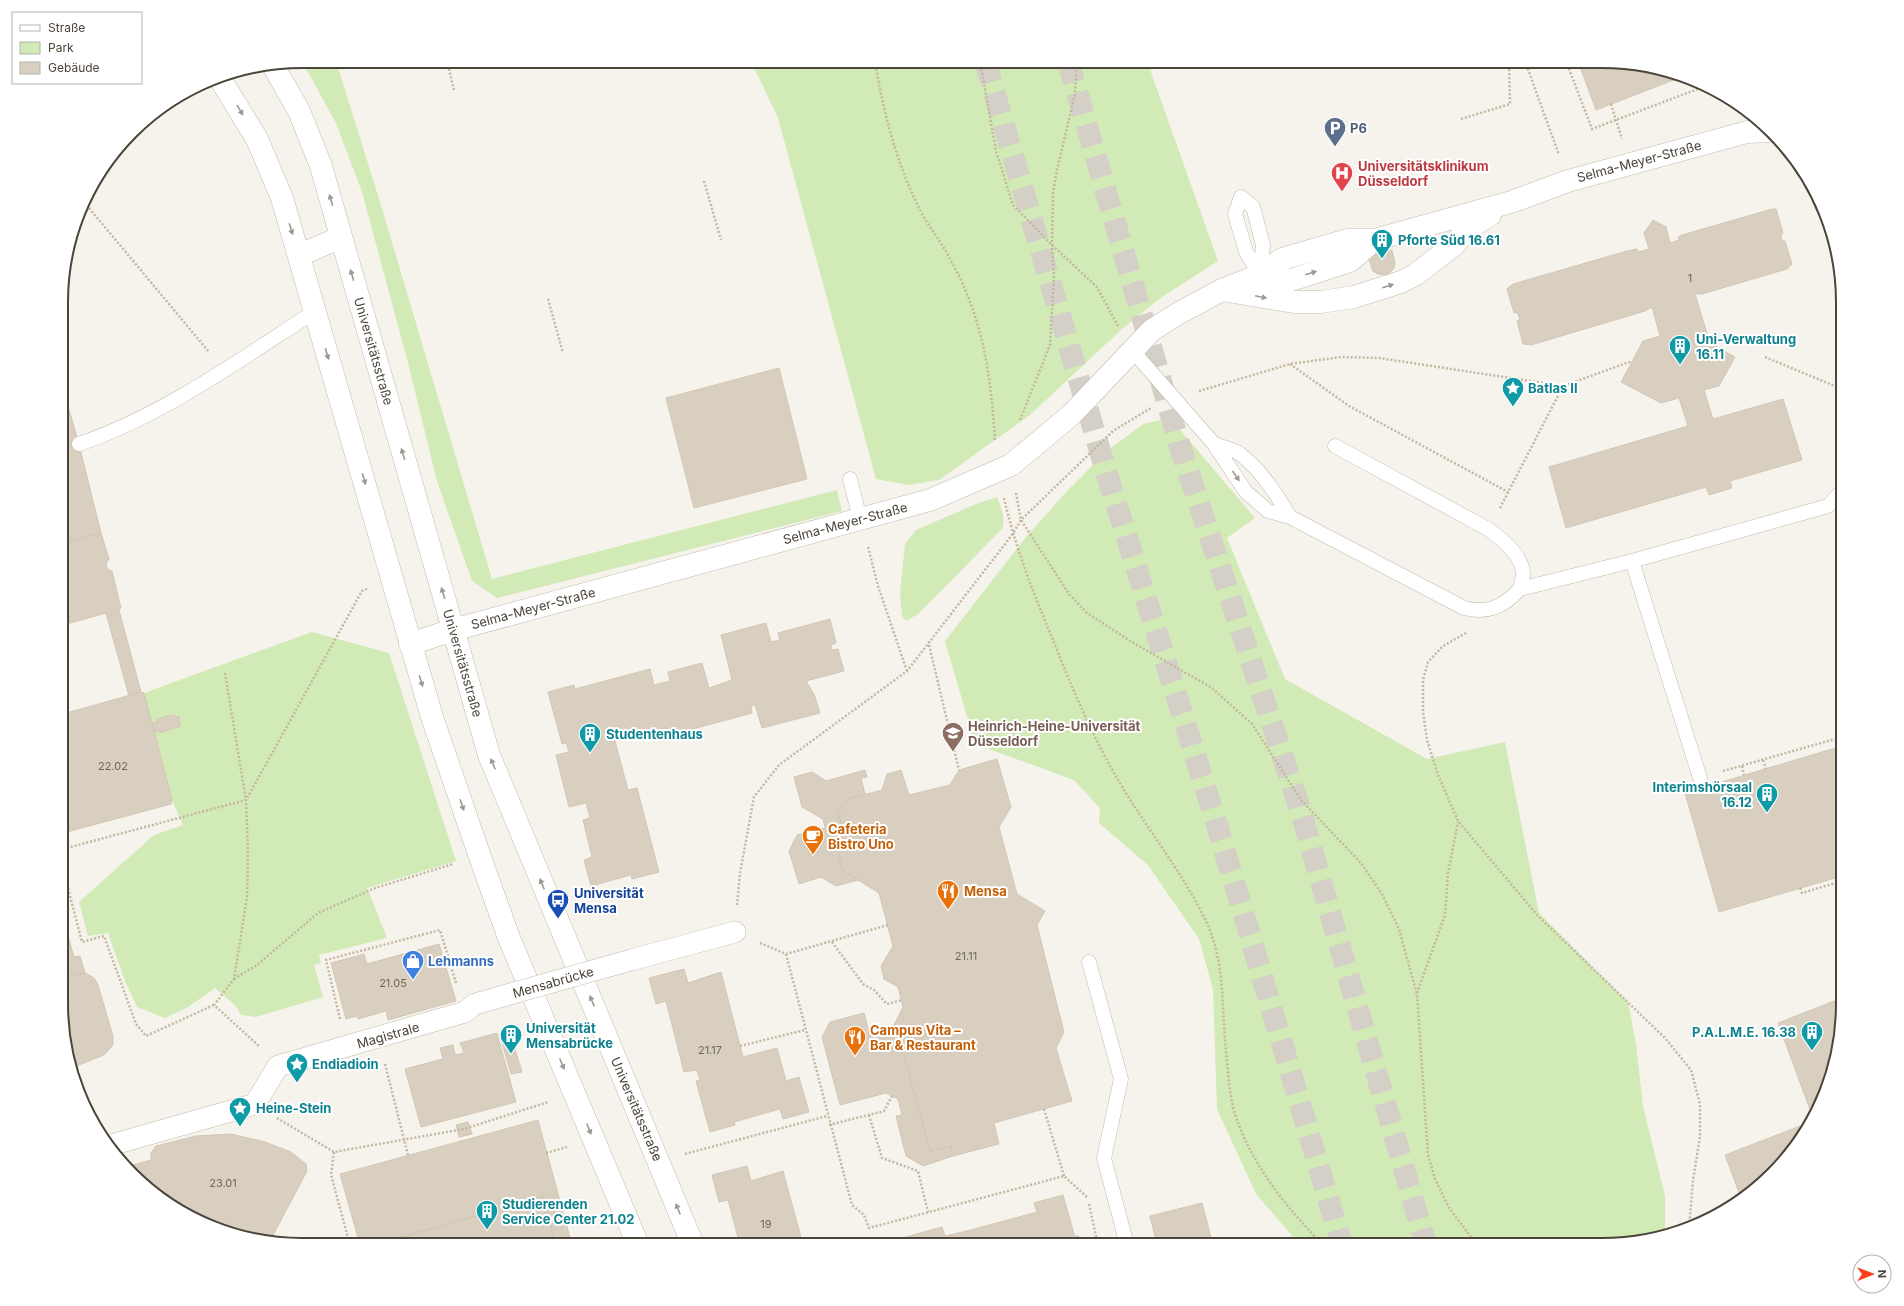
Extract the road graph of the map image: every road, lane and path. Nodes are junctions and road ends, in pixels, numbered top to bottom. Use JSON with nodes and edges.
{"nodes":[{"id":1,"x":449,"y":68,"type":"edge"},
{"id":2,"x":876,"y":68,"type":"edge"},
{"id":3,"x":981,"y":68,"type":"edge"},
{"id":4,"x":1077,"y":68,"type":"edge"},
{"id":5,"x":1509,"y":68,"type":"edge"},
{"id":6,"x":1527,"y":68,"type":"edge"},
{"id":7,"x":1568,"y":68,"type":"edge"},
{"id":8,"x":276,"y":70,"type":"edge"},
{"id":9,"x":223,"y":82,"type":"edge"},
{"id":10,"x":1698,"y":89,"type":"edge"},
{"id":11,"x":454,"y":90,"type":"dead end"},
{"id":12,"x":1611,"y":104,"type":"dead end"},
{"id":13,"x":1462,"y":119,"type":"dead end"},
{"id":14,"x":1616,"y":120,"type":"junction"},
{"id":15,"x":1761,"y":131,"type":"edge"},
{"id":16,"x":1621,"y":135,"type":"dead end"},
{"id":17,"x":704,"y":181,"type":"dead end"},
{"id":18,"x":1568,"y":181,"type":"junction"},
{"id":19,"x":1511,"y":202,"type":"junction"},
{"id":20,"x":88,"y":207,"type":"edge"},
{"id":21,"x":341,"y":237,"type":"junction"},
{"id":22,"x":721,"y":240,"type":"dead end"},
{"id":23,"x":1052,"y":245,"type":"junction"},
{"id":24,"x":300,"y":255,"type":"junction"},
{"id":25,"x":1222,"y":290,"type":"junction"},
{"id":26,"x":548,"y":299,"type":"dead end"},
{"id":27,"x":314,"y":312,"type":"junction"},
{"id":28,"x":1132,"y":350,"type":"junction"},
{"id":29,"x":563,"y":353,"type":"dead end"},
{"id":30,"x":1765,"y":357,"type":"dead end"},
{"id":31,"x":1632,"y":361,"type":"dead end"},
{"id":32,"x":1290,"y":364,"type":"junction"},
{"id":33,"x":224,"y":370,"type":"junction"},
{"id":34,"x":1563,"y":386,"type":"junction"},
{"id":35,"x":1836,"y":387,"type":"edge"},
{"id":36,"x":1174,"y":399,"type":"junction"},
{"id":37,"x":79,"y":444,"type":"dead end"},
{"id":38,"x":1214,"y":444,"type":"junction"},
{"id":39,"x":1336,"y":446,"type":"dead end"},
{"id":40,"x":1004,"y":468,"type":"junction"},
{"id":41,"x":850,"y":478,"type":"dead end"},
{"id":42,"x":1508,"y":492,"type":"junction"},
{"id":43,"x":1836,"y":497,"type":"edge"},
{"id":44,"x":1290,"y":517,"type":"junction"},
{"id":45,"x":860,"y":519,"type":"junction"},
{"id":46,"x":1021,"y":520,"type":"junction"},
{"id":47,"x":1488,"y":529,"type":"junction"},
{"id":48,"x":1012,"y":535,"type":"junction"},
{"id":49,"x":1632,"y":561,"type":"junction"},
{"id":50,"x":393,"y":578,"type":"junction"},
{"id":51,"x":1520,"y":589,"type":"junction"},
{"id":52,"x":1490,"y":610,"type":"junction"},
{"id":53,"x":453,"y":630,"type":"junction"},
{"id":54,"x":410,"y":644,"type":"junction"},
{"id":55,"x":929,"y":645,"type":"junction"},
{"id":56,"x":907,"y":671,"type":"junction"},
{"id":57,"x":225,"y":673,"type":"dead end"},
{"id":58,"x":1836,"y":739,"type":"edge"},
{"id":59,"x":1763,"y":760,"type":"junction"},
{"id":60,"x":1742,"y":766,"type":"junction"},
{"id":61,"x":1766,"y":769,"type":"dead end"},
{"id":62,"x":959,"y":770,"type":"dead end"},
{"id":63,"x":1744,"y":775,"type":"dead end"},
{"id":64,"x":1700,"y":778,"type":"joint"},
{"id":65,"x":246,"y":800,"type":"junction"},
{"id":66,"x":1458,"y":821,"type":"junction"},
{"id":67,"x":68,"y":848,"type":"edge"},
{"id":68,"x":480,"y":857,"type":"junction"},
{"id":69,"x":1836,"y":883,"type":"edge"},
{"id":70,"x":68,"y":888,"type":"edge"},
{"id":71,"x":1800,"y":888,"type":"dead end"},
{"id":72,"x":888,"y":925,"type":"dead end"},
{"id":73,"x":735,"y":932,"type":"junction"},
{"id":74,"x":832,"y":942,"type":"junction"},
{"id":75,"x":786,"y":954,"type":"junction"},
{"id":76,"x":1089,"y":962,"type":"dead end"},
{"id":77,"x":234,"y":979,"type":"junction"},
{"id":78,"x":1417,"y":994,"type":"junction"},
{"id":79,"x":902,"y":1000,"type":"dead end"},
{"id":80,"x":214,"y":1005,"type":"junction"},
{"id":81,"x":470,"y":1008,"type":"junction"},
{"id":82,"x":806,"y":1030,"type":"junction"},
{"id":83,"x":250,"y":1037,"type":"dead end"},
{"id":84,"x":347,"y":1046,"type":"junction"},
{"id":85,"x":740,"y":1046,"type":"dead end"},
{"id":86,"x":389,"y":1082,"type":"dead end"},
{"id":87,"x":574,"y":1093,"type":"junction"},
{"id":88,"x":892,"y":1096,"type":"dead end"},
{"id":89,"x":255,"y":1104,"type":"junction"},
{"id":90,"x":1044,"y":1109,"type":"dead end"},
{"id":91,"x":869,"y":1115,"type":"junction"},
{"id":92,"x":827,"y":1116,"type":"junction"},
{"id":93,"x":830,"y":1125,"type":"junction"},
{"id":94,"x":404,"y":1141,"type":"junction"},
{"id":95,"x":115,"y":1144,"type":"edge"},
{"id":96,"x":572,"y":1146,"type":"dead end"},
{"id":97,"x":334,"y":1152,"type":"junction"},
{"id":98,"x":546,"y":1153,"type":"dead end"},
{"id":99,"x":684,"y":1154,"type":"dead end"},
{"id":100,"x":408,"y":1155,"type":"dead end"},
{"id":101,"x":1064,"y":1176,"type":"junction"},
{"id":102,"x":928,"y":1212,"type":"junction"},
{"id":103,"x":1690,"y":1221,"type":"edge"},
{"id":104,"x":348,"y":1238,"type":"edge"},
{"id":105,"x":635,"y":1238,"type":"edge"},
{"id":106,"x":690,"y":1238,"type":"edge"},
{"id":107,"x":1097,"y":1238,"type":"edge"},
{"id":108,"x":1125,"y":1238,"type":"edge"},
{"id":109,"x":1315,"y":1238,"type":"edge"},
{"id":110,"x":1472,"y":1238,"type":"edge"}],
"edges":[{"from":1,"to":11,"type":"path"},
{"from":2,"to":40,"type":"path"},
{"from":3,"to":23,"type":"path"},
{"from":4,"to":23,"type":"path"},
{"from":5,"to":13,"type":"path"},
{"from":6,"to":18,"type":"path"},
{"from":7,"to":14,"type":"path"},
{"from":21,"to":8,"type":"street","name":"Universitätsstraße","one_way":true},
{"from":9,"to":24,"type":"street","one_way":true},
{"from":10,"to":14,"type":"path"},
{"from":12,"to":14,"type":"path"},
{"from":14,"to":16,"type":"path"},
{"from":15,"to":18,"type":"street","name":"Selma-Meyer-Straße"},
{"from":17,"to":22,"type":"path"},
{"from":18,"to":19,"type":"street","name":"Selma-Meyer-Straße"},
{"from":19,"to":25,"type":"street","name":"Selma-Meyer-Straße"},
{"from":25,"to":19,"type":"street","name":"Selma-Meyer-Straße","one_way":true},
{"from":20,"to":33,"type":"path"},
{"from":21,"to":24,"type":"street"},
{"from":53,"to":21,"type":"street","name":"Universitätsstraße","one_way":true},
{"from":23,"to":28,"type":"path"},
{"from":23,"to":40,"type":"path"},
{"from":24,"to":27,"type":"street"},
{"from":25,"to":28,"type":"street","name":"Selma-Meyer-Straße"},
{"from":26,"to":29,"type":"path"},
{"from":27,"to":33,"type":"lane"},
{"from":27,"to":50,"type":"street","one_way":true},
{"from":28,"to":36,"type":"lane"},
{"from":28,"to":40,"type":"street","name":"Selma-Meyer-Straße"},
{"from":30,"to":35,"type":"path"},
{"from":31,"to":34,"type":"path"},
{"from":32,"to":34,"type":"path"},
{"from":32,"to":36,"type":"path"},
{"from":32,"to":42,"type":"path"},
{"from":33,"to":37,"type":"lane"},
{"from":34,"to":42,"type":"path"},
{"from":36,"to":38,"type":"lane"},
{"from":36,"to":46,"type":"path"},
{"from":38,"to":44,"type":"lane"},
{"from":38,"to":44,"type":"lane","one_way":true},
{"from":39,"to":47,"type":"lane"},
{"from":40,"to":45,"type":"street","name":"Selma-Meyer-Straße"},
{"from":40,"to":46,"type":"path"},
{"from":40,"to":48,"type":"path"},
{"from":41,"to":45,"type":"lane"},
{"from":42,"to":47,"type":"path"},
{"from":43,"to":49,"type":"lane"},
{"from":44,"to":52,"type":"lane"},
{"from":45,"to":53,"type":"street","name":"Selma-Meyer-Straße"},
{"from":45,"to":56,"type":"path"},
{"from":46,"to":48,"type":"path"},
{"from":46,"to":78,"type":"path"},
{"from":47,"to":51,"type":"lane"},
{"from":48,"to":55,"type":"path"},
{"from":48,"to":109,"type":"path"},
{"from":49,"to":51,"type":"lane"},
{"from":49,"to":64,"type":"lane"},
{"from":50,"to":54,"type":"street"},
{"from":50,"to":65,"type":"path"},
{"from":51,"to":52,"type":"lane"},
{"from":52,"to":66,"type":"path"},
{"from":53,"to":54,"type":"street","name":"Selma-Meyer-Straße"},
{"from":106,"to":53,"type":"street","name":"Universitätsstraße","one_way":true},
{"from":54,"to":68,"type":"street","one_way":true},
{"from":55,"to":56,"type":"path"},
{"from":55,"to":62,"type":"path"},
{"from":56,"to":73,"type":"path"},
{"from":57,"to":65,"type":"path"},
{"from":58,"to":59,"type":"path"},
{"from":59,"to":60,"type":"path"},
{"from":59,"to":61,"type":"path"},
{"from":60,"to":63,"type":"path"},
{"from":60,"to":64,"type":"path"},
{"from":65,"to":67,"type":"path"},
{"from":65,"to":77,"type":"path"},
{"from":66,"to":78,"type":"path"},
{"from":66,"to":103,"type":"path"},
{"from":68,"to":77,"type":"path"},
{"from":68,"to":87,"type":"street","one_way":true},
{"from":69,"to":71,"type":"path"},
{"from":70,"to":80,"type":"path"},
{"from":72,"to":74,"type":"path"},
{"from":73,"to":75,"type":"path"},
{"from":73,"to":81,"type":"street","name":"Mensabrücke","bridge":true},
{"from":74,"to":75,"type":"path"},
{"from":74,"to":79,"type":"path"},
{"from":75,"to":82,"type":"path"},
{"from":76,"to":108,"type":"lane"},
{"from":77,"to":80,"type":"path"},
{"from":78,"to":110,"type":"path"},
{"from":80,"to":83,"type":"path"},
{"from":81,"to":84,"type":"street","name":"Magistrale"},
{"from":81,"to":84,"type":"path"},
{"from":82,"to":85,"type":"path"},
{"from":82,"to":92,"type":"path"},
{"from":84,"to":89,"type":"street","name":"Magistrale"},
{"from":86,"to":94,"type":"path"},
{"from":87,"to":94,"type":"path"},
{"from":87,"to":105,"type":"street","one_way":true},
{"from":88,"to":91,"type":"path"},
{"from":89,"to":95,"type":"street"},
{"from":89,"to":97,"type":"path"},
{"from":90,"to":101,"type":"path"},
{"from":91,"to":93,"type":"path"},
{"from":91,"to":102,"type":"path"},
{"from":92,"to":93,"type":"path"},
{"from":92,"to":99,"type":"path"},
{"from":93,"to":102,"type":"path"},
{"from":94,"to":97,"type":"path"},
{"from":94,"to":100,"type":"path"},
{"from":96,"to":98,"type":"path"},
{"from":97,"to":104,"type":"path"},
{"from":101,"to":102,"type":"path"},
{"from":101,"to":107,"type":"path"}]}
